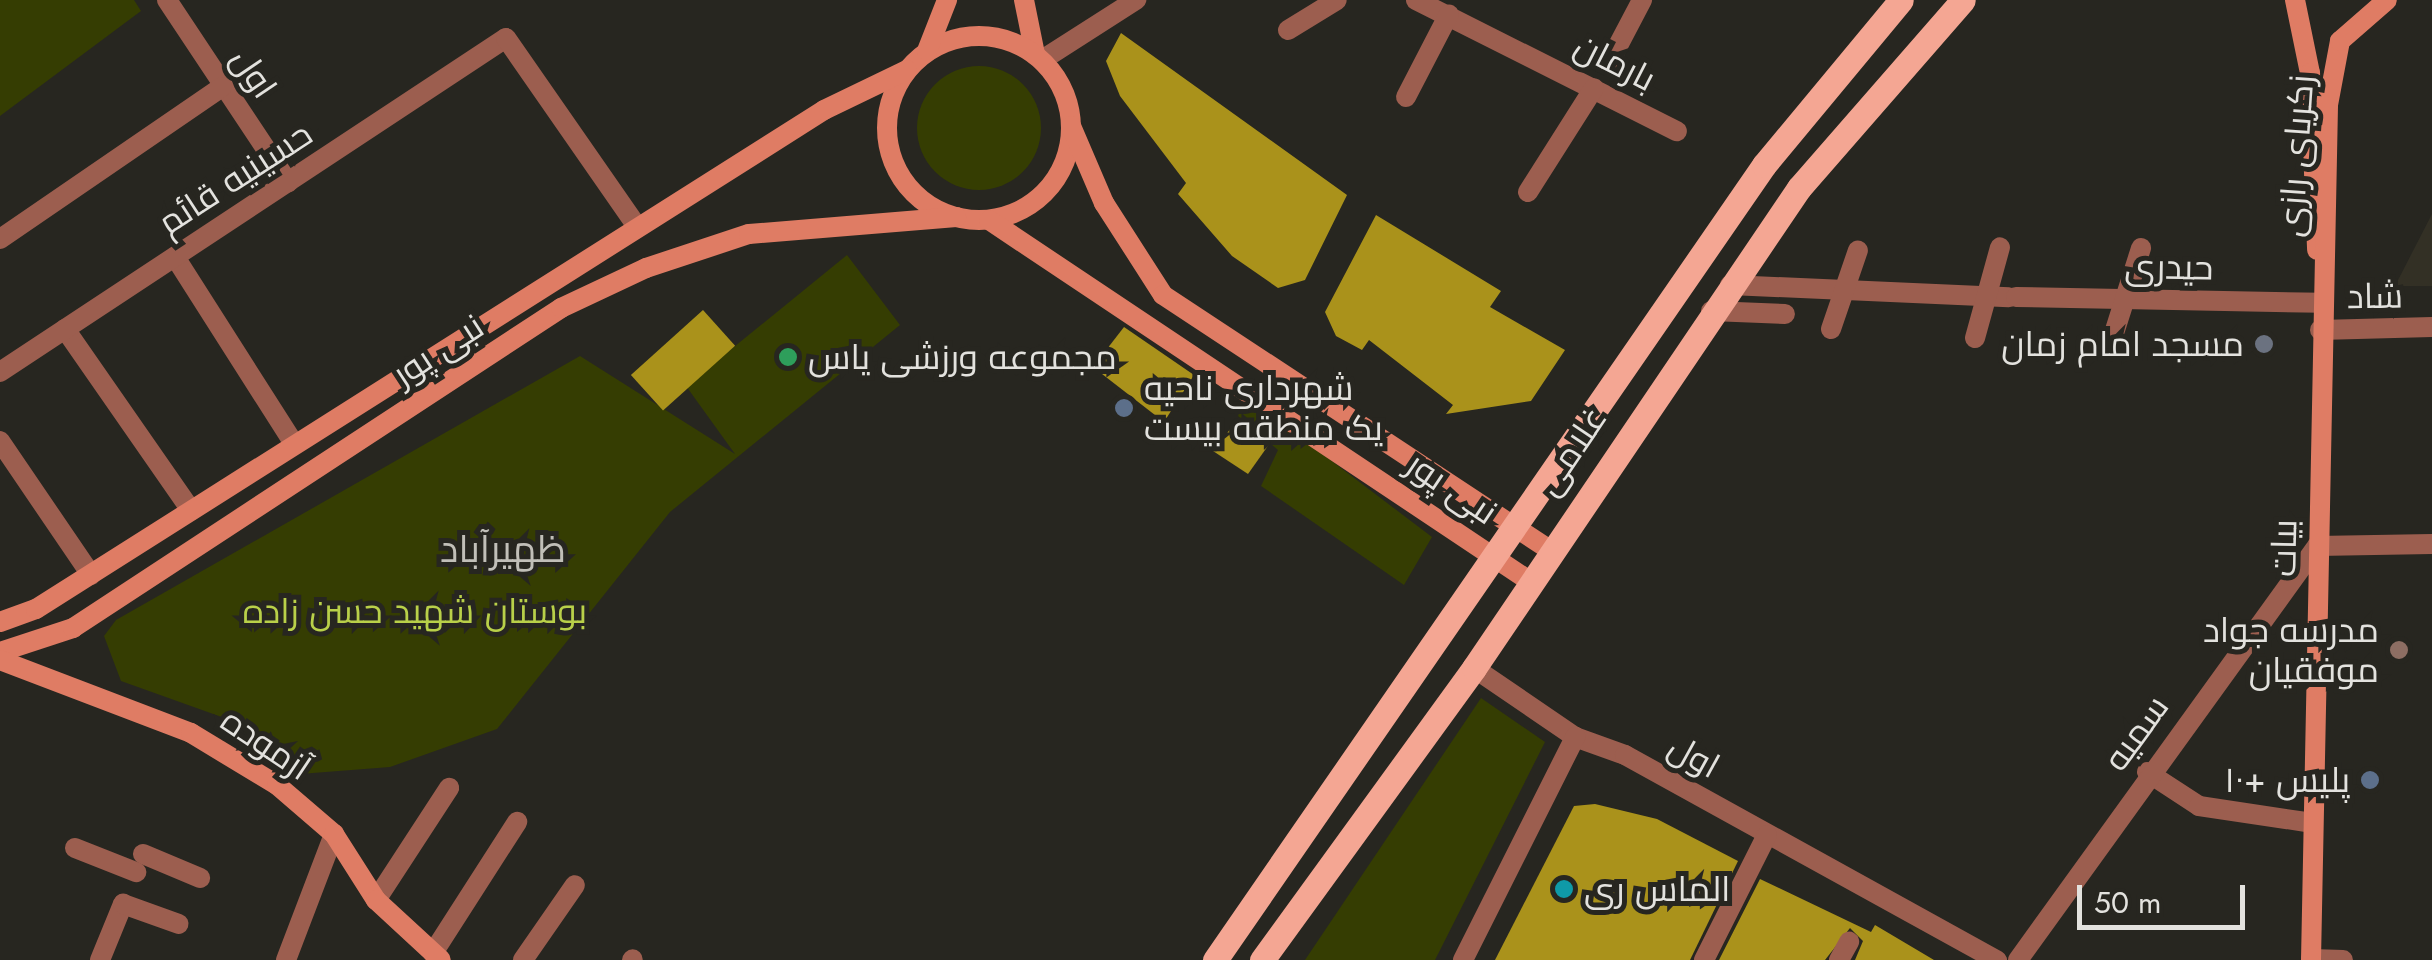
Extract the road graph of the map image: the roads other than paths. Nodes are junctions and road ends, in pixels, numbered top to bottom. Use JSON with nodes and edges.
{"nodes":[{"id":1,"x":166,"y":0,"type":"edge"},
{"id":2,"x":947,"y":0,"type":"edge"},
{"id":3,"x":1024,"y":0,"type":"edge"},
{"id":4,"x":1136,"y":0,"type":"edge"},
{"id":5,"x":1336,"y":0,"type":"edge"},
{"id":6,"x":1416,"y":0,"type":"edge"},
{"id":7,"x":1642,"y":0,"type":"edge"},
{"id":8,"x":1901,"y":0,"type":"edge"},
{"id":9,"x":1963,"y":0,"type":"edge"},
{"id":10,"x":2294,"y":0,"type":"edge"},
{"id":11,"x":2387,"y":0,"type":"edge"},
{"id":12,"x":1449,"y":14,"type":"junction"},
{"id":13,"x":1288,"y":30,"type":"dead end"},
{"id":14,"x":927,"y":51,"type":"junction"},
{"id":15,"x":1038,"y":57,"type":"junction"},
{"id":16,"x":1610,"y":62,"type":"dead end"},
{"id":17,"x":907,"y":70,"type":"junction"},
{"id":18,"x":222,"y":87,"type":"junction"},
{"id":19,"x":1594,"y":88,"type":"junction"},
{"id":20,"x":1406,"y":97,"type":"dead end"},
{"id":21,"x":1071,"y":126,"type":"junction"},
{"id":22,"x":1678,"y":131,"type":"dead end"},
{"id":23,"x":288,"y":182,"type":"junction"},
{"id":24,"x":1528,"y":192,"type":"dead end"},
{"id":25,"x":956,"y":217,"type":"junction"},
{"id":26,"x":989,"y":220,"type":"junction"},
{"id":27,"x":636,"y":225,"type":"junction"},
{"id":28,"x":0,"y":239,"type":"edge"},
{"id":29,"x":2000,"y":246,"type":"dead end"},
{"id":30,"x":2142,"y":248,"type":"dead end"},
{"id":31,"x":1858,"y":250,"type":"dead end"},
{"id":32,"x":175,"y":257,"type":"junction"},
{"id":33,"x":2322,"y":258,"type":"junction"},
{"id":34,"x":1730,"y":285,"type":"junction"},
{"id":35,"x":1844,"y":290,"type":"junction"},
{"id":36,"x":1985,"y":296,"type":"junction"},
{"id":37,"x":2127,"y":299,"type":"junction"},
{"id":38,"x":2321,"y":302,"type":"junction"},
{"id":39,"x":1711,"y":311,"type":"junction"},
{"id":40,"x":1786,"y":314,"type":"dead end"},
{"id":41,"x":2432,"y":327,"type":"edge"},
{"id":42,"x":66,"y":329,"type":"junction"},
{"id":43,"x":1832,"y":329,"type":"dead end"},
{"id":44,"x":2320,"y":330,"type":"junction"},
{"id":45,"x":1976,"y":338,"type":"dead end"},
{"id":46,"x":2109,"y":349,"type":"dead end"},
{"id":47,"x":0,"y":372,"type":"edge"},
{"id":48,"x":0,"y":442,"type":"edge"},
{"id":49,"x":293,"y":442,"type":"junction"},
{"id":50,"x":191,"y":510,"type":"junction"},
{"id":51,"x":1506,"y":526,"type":"junction"},
{"id":52,"x":2432,"y":544,"type":"edge"},
{"id":53,"x":2317,"y":546,"type":"junction"},
{"id":54,"x":1547,"y":548,"type":"junction"},
{"id":55,"x":1490,"y":552,"type":"junction"},
{"id":56,"x":91,"y":575,"type":"junction"},
{"id":57,"x":1528,"y":580,"type":"junction"},
{"id":58,"x":0,"y":622,"type":"edge"},
{"id":59,"x":5,"y":654,"type":"edge"},
{"id":60,"x":1474,"y":668,"type":"junction"},
{"id":61,"x":1575,"y":737,"type":"junction"},
{"id":62,"x":2147,"y":772,"type":"junction"},
{"id":63,"x":449,"y":788,"type":"dead end"},
{"id":64,"x":517,"y":822,"type":"dead end"},
{"id":65,"x":2313,"y":823,"type":"junction"},
{"id":66,"x":334,"y":834,"type":"junction"},
{"id":67,"x":1767,"y":835,"type":"junction"},
{"id":68,"x":74,"y":848,"type":"dead end"},
{"id":69,"x":200,"y":878,"type":"dead end"},
{"id":70,"x":575,"y":885,"type":"dead end"},
{"id":71,"x":376,"y":900,"type":"junction"},
{"id":72,"x":179,"y":924,"type":"dead end"},
{"id":73,"x":437,"y":957,"type":"edge"},
{"id":74,"x":1986,"y":957,"type":"edge"},
{"id":75,"x":100,"y":960,"type":"edge"},
{"id":76,"x":286,"y":960,"type":"edge"},
{"id":77,"x":523,"y":960,"type":"edge"},
{"id":78,"x":1214,"y":960,"type":"edge"},
{"id":79,"x":1262,"y":960,"type":"edge"},
{"id":80,"x":1463,"y":960,"type":"edge"},
{"id":81,"x":1704,"y":960,"type":"edge"},
{"id":82,"x":2018,"y":960,"type":"edge"},
{"id":83,"x":2311,"y":960,"type":"edge"},
{"id":84,"x":2343,"y":960,"type":"edge"}],
"edges":[{"from":1,"to":18,"type":"street","name":"اول"},
{"from":2,"to":14,"type":"main road"},
{"from":3,"to":15,"type":"main road"},
{"from":4,"to":15,"type":"street"},
{"from":5,"to":13,"type":"street"},
{"from":6,"to":12,"type":"street","name":"بارمان"},
{"from":7,"to":16,"type":"street"},
{"from":8,"to":51,"type":"main road","name":"غلامی"},
{"from":9,"to":34,"type":"main road","name":"غلامی"},
{"from":10,"to":33,"type":"main road","name":"زکریای رازی"},
{"from":11,"to":33,"type":"main road","name":"زکریای رازی"},
{"from":12,"to":19,"type":"street","name":"بارمان"},
{"from":12,"to":20,"type":"street"},
{"from":14,"to":15,"type":"main road"},
{"from":14,"to":17,"type":"main road"},
{"from":15,"to":21,"type":"main road"},
{"from":17,"to":25,"type":"main road"},
{"from":17,"to":27,"type":"main road","name":"نبی پور"},
{"from":18,"to":23,"type":"street","name":"اول"},
{"from":18,"to":28,"type":"street"},
{"from":19,"to":22,"type":"street","name":"بارمان"},
{"from":19,"to":24,"type":"street"},
{"from":21,"to":26,"type":"main road"},
{"from":21,"to":51,"type":"main road","name":"نبی پور"},
{"from":23,"to":27,"type":"street","name":"حسینیه قائم"},
{"from":23,"to":32,"type":"street","name":"حسینیه قائم"},
{"from":25,"to":26,"type":"main road"},
{"from":25,"to":59,"type":"main road","name":"نبی پور"},
{"from":26,"to":55,"type":"main road","name":"نبی پور"},
{"from":27,"to":49,"type":"main road","name":"نبی پور"},
{"from":29,"to":36,"type":"street"},
{"from":30,"to":37,"type":"street"},
{"from":31,"to":35,"type":"street"},
{"from":32,"to":42,"type":"street","name":"حسینیه قائم"},
{"from":32,"to":49,"type":"street"},
{"from":33,"to":38,"type":"main road","name":"بیات"},
{"from":34,"to":35,"type":"street","name":"حیدری"},
{"from":34,"to":39,"type":"main road","name":"غلامی"},
{"from":35,"to":36,"type":"street","name":"حیدری"},
{"from":35,"to":43,"type":"street"},
{"from":36,"to":37,"type":"street","name":"حیدری"},
{"from":36,"to":45,"type":"street"},
{"from":37,"to":38,"type":"street","name":"حیدری"},
{"from":37,"to":46,"type":"street"},
{"from":38,"to":44,"type":"main road","name":"بیات"},
{"from":39,"to":40,"type":"street"},
{"from":39,"to":54,"type":"main road","name":"غلامی"},
{"from":41,"to":44,"type":"street","name":"شاد"},
{"from":42,"to":47,"type":"street","name":"حسینیه قائم"},
{"from":42,"to":50,"type":"street"},
{"from":44,"to":53,"type":"main road","name":"بیات"},
{"from":48,"to":56,"type":"street"},
{"from":49,"to":50,"type":"main road","name":"نبی پور"},
{"from":50,"to":56,"type":"main road","name":"نبی پور"},
{"from":51,"to":54,"type":"main road","name":"نبی پور"},
{"from":51,"to":55,"type":"main road","name":"غلامی"},
{"from":52,"to":53,"type":"street"},
{"from":53,"to":62,"type":"street","name":"سمیه"},
{"from":53,"to":65,"type":"main road","name":"بیات"},
{"from":54,"to":57,"type":"main road","name":"غلامی"},
{"from":55,"to":57,"type":"main road","name":"نبی پور"},
{"from":55,"to":78,"type":"main road","name":"غلامی"},
{"from":56,"to":58,"type":"main road","name":"نبی پور"},
{"from":57,"to":60,"type":"main road","name":"غلامی"},
{"from":59,"to":66,"type":"main road","name":"آزموده"},
{"from":60,"to":61,"type":"street","name":"اول"},
{"from":60,"to":79,"type":"main road","name":"غلامی"},
{"from":61,"to":67,"type":"street","name":"اول"},
{"from":61,"to":80,"type":"street"},
{"from":62,"to":65,"type":"street"},
{"from":62,"to":82,"type":"street","name":"سمیه"},
{"from":63,"to":71,"type":"street"},
{"from":64,"to":73,"type":"street"},
{"from":65,"to":83,"type":"main road","name":"بیات"},
{"from":66,"to":71,"type":"main road","name":"آزموده"},
{"from":66,"to":76,"type":"street"},
{"from":67,"to":74,"type":"street","name":"اول"},
{"from":67,"to":81,"type":"street"},
{"from":68,"to":69,"type":"street"},
{"from":70,"to":77,"type":"street"},
{"from":71,"to":73,"type":"main road","name":"آزموده"},
{"from":72,"to":75,"type":"street"},
{"from":83,"to":84,"type":"street"}]}
